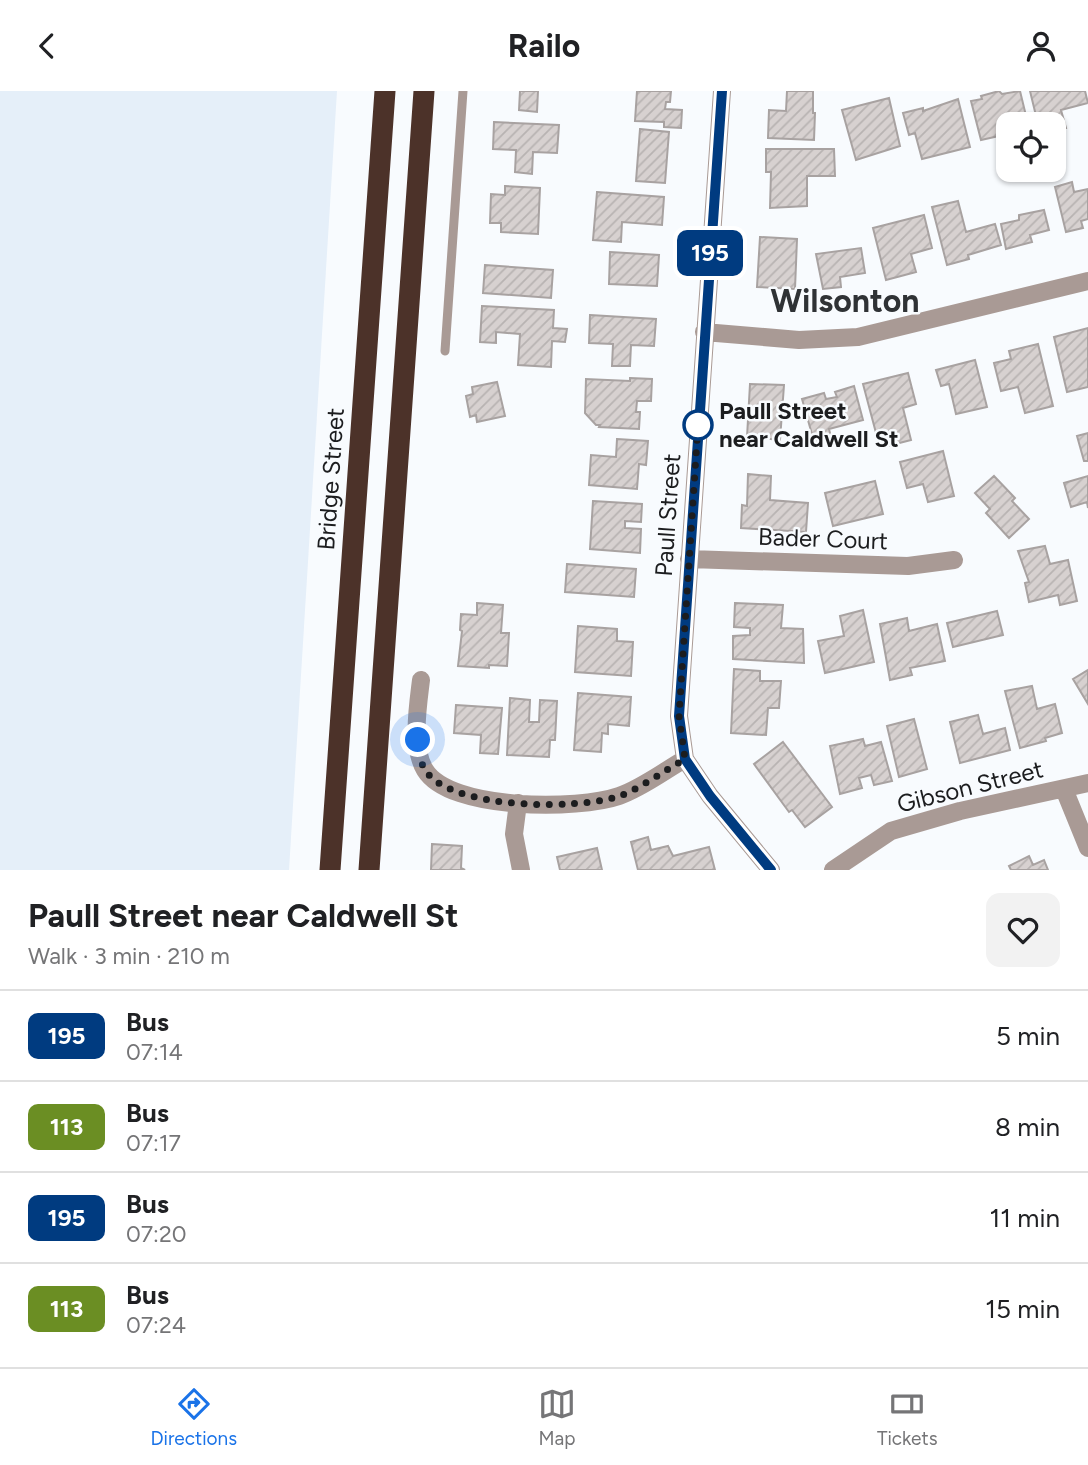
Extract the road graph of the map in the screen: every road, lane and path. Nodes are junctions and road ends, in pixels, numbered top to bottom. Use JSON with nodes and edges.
{"nodes":[{"id":1,"x":385,"y":91,"type":"edge"},
{"id":2,"x":424,"y":91,"type":"edge"},
{"id":3,"x":463,"y":91,"type":"edge"},
{"id":4,"x":722,"y":91,"type":"edge"},
{"id":5,"x":1088,"y":281,"type":"edge"},
{"id":6,"x":704,"y":332,"type":"junction"},
{"id":7,"x":445,"y":351,"type":"dead end"},
{"id":8,"x":361,"y":424,"type":"junction"},
{"id":9,"x":400,"y":426,"type":"junction"},
{"id":10,"x":690,"y":559,"type":"junction"},
{"id":11,"x":954,"y":560,"type":"dead end"},
{"id":12,"x":421,"y":680,"type":"dead end"},
{"id":13,"x":685,"y":759,"type":"junction"},
{"id":14,"x":1088,"y":783,"type":"edge"},
{"id":15,"x":1064,"y":789,"type":"junction"},
{"id":16,"x":518,"y":803,"type":"junction"},
{"id":17,"x":1088,"y":848,"type":"edge"},
{"id":18,"x":330,"y":870,"type":"edge"},
{"id":19,"x":369,"y":870,"type":"edge"},
{"id":20,"x":521,"y":870,"type":"edge"},
{"id":21,"x":771,"y":870,"type":"edge"},
{"id":22,"x":833,"y":870,"type":"edge"}],
"edges":[{"from":1,"to":8,"type":"highway","name":"Bridge Street"},
{"from":2,"to":9,"type":"highway"},
{"from":3,"to":7,"type":"lane"},
{"from":4,"to":6,"type":"street","name":"Paull Street"},
{"from":5,"to":6,"type":"street"},
{"from":6,"to":10,"type":"street","name":"Paull Street"},
{"from":8,"to":9,"type":"highway"},
{"from":8,"to":18,"type":"highway","name":"Bridge Street"},
{"from":9,"to":19,"type":"highway"},
{"from":10,"to":11,"type":"street","name":"Bader Court"},
{"from":10,"to":13,"type":"street","name":"Paull Street"},
{"from":12,"to":16,"type":"street"},
{"from":13,"to":16,"type":"street"},
{"from":13,"to":21,"type":"street","name":"Paull Street"},
{"from":14,"to":15,"type":"street","name":"Gibson Street"},
{"from":15,"to":17,"type":"street"},
{"from":15,"to":22,"type":"street","name":"Gibson Street"},
{"from":16,"to":20,"type":"street"}]}
